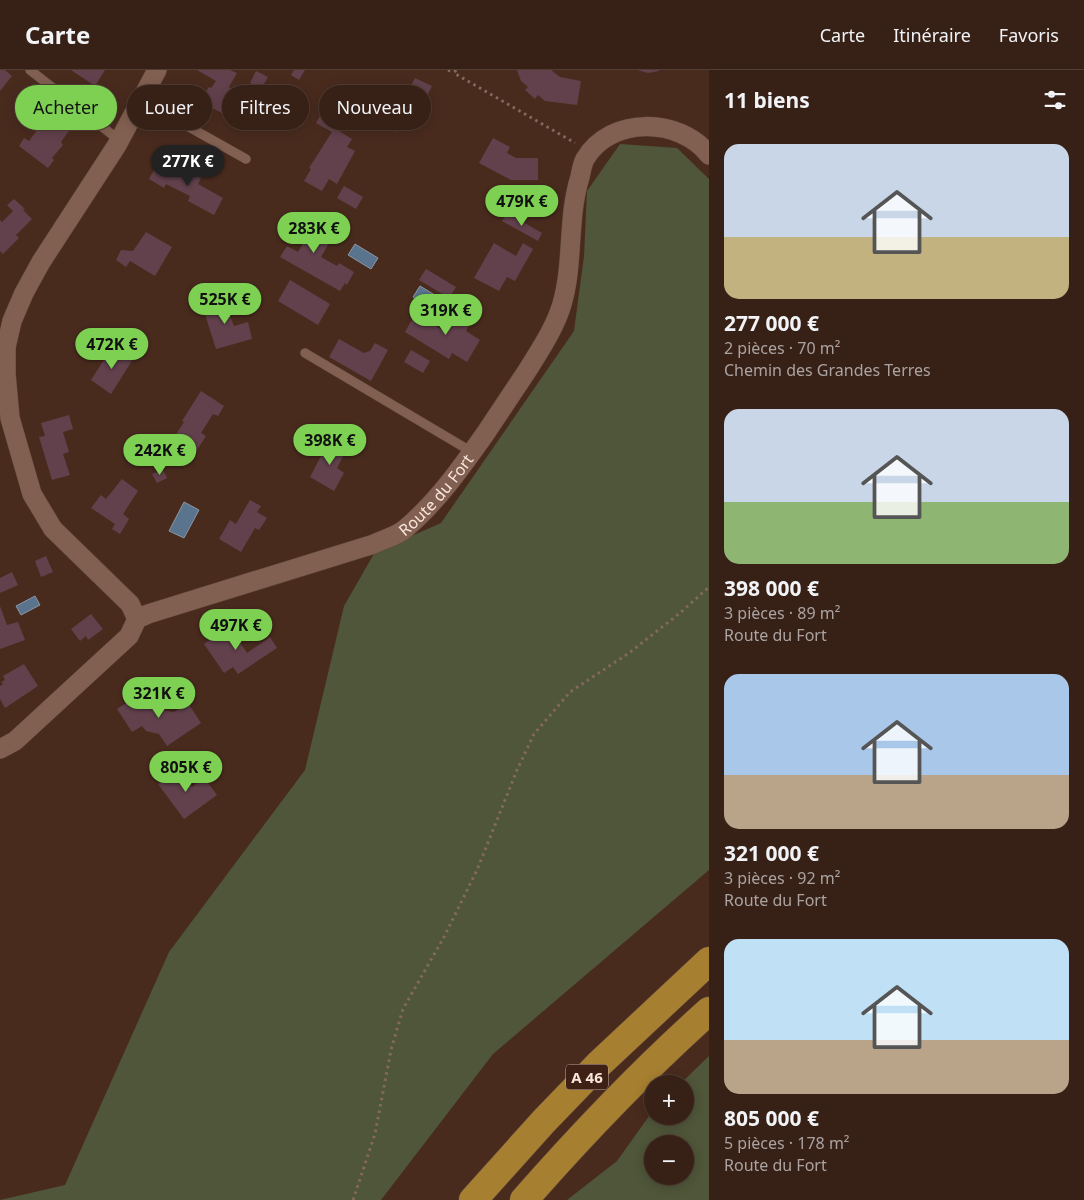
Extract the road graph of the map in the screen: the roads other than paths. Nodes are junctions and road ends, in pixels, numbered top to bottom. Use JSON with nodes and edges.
{"nodes":[{"id":1,"x":30,"y":70,"type":"edge"},
{"id":2,"x":157,"y":70,"type":"edge"},
{"id":3,"x":149,"y":85,"type":"edge"},
{"id":4,"x":127,"y":125,"type":"edge"},
{"id":5,"x":194,"y":130,"type":"edge"},
{"id":6,"x":119,"y":140,"type":"junction"},
{"id":7,"x":709,"y":155,"type":"edge"},
{"id":8,"x":246,"y":159,"type":"dead end"},
{"id":9,"x":305,"y":353,"type":"dead end"},
{"id":10,"x":472,"y":452,"type":"junction"},
{"id":11,"x":137,"y":620,"type":"junction"},
{"id":12,"x":0,"y":749,"type":"edge"},
{"id":13,"x":709,"y":961,"type":"edge"},
{"id":14,"x":709,"y":1011,"type":"edge"},
{"id":15,"x":473,"y":1200,"type":"edge"},
{"id":16,"x":524,"y":1200,"type":"edge"}],
"edges":[{"from":1,"to":6,"type":"lane"},
{"from":2,"to":3,"type":"street"},
{"from":4,"to":6,"type":"street"},
{"from":5,"to":8,"type":"lane"},
{"from":6,"to":11,"type":"street"},
{"from":7,"to":10,"type":"street","name":"Route du Fort"},
{"from":9,"to":10,"type":"lane"},
{"from":10,"to":11,"type":"street","name":"Route du Fort"},
{"from":11,"to":12,"type":"street"},
{"from":13,"to":15,"type":"highway","number":"A 46"},
{"from":14,"to":16,"type":"highway","number":"A 46"}]}
